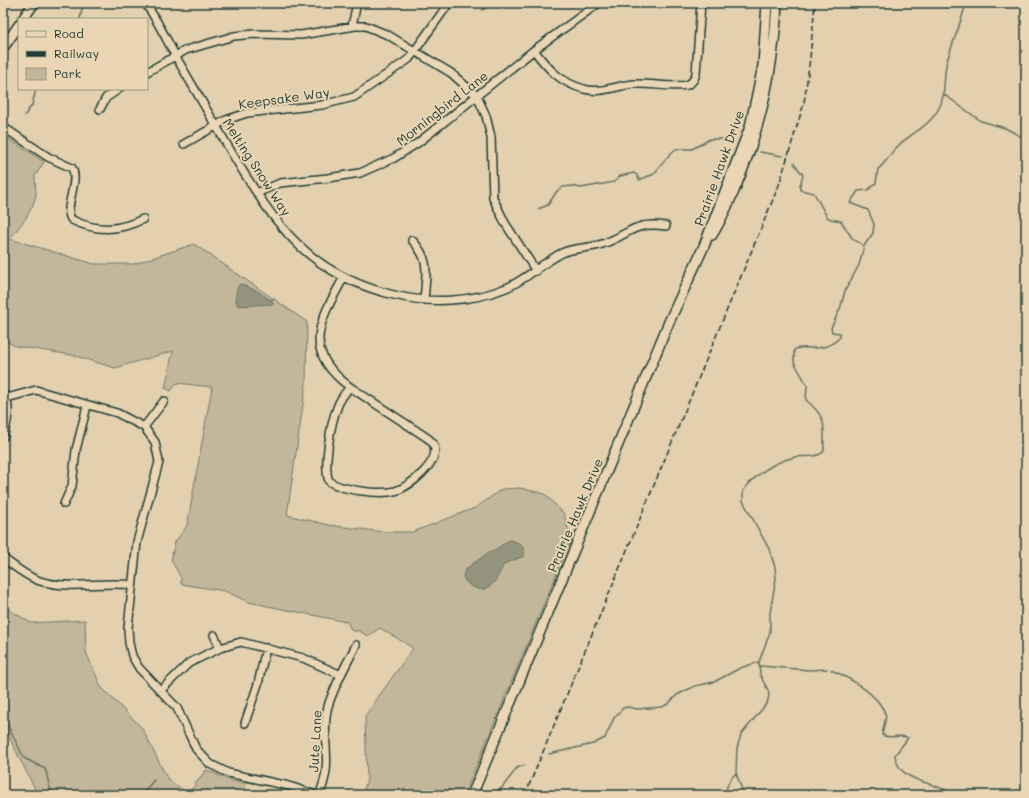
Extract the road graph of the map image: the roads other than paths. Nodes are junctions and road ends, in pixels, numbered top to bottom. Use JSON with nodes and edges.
{"nodes":[{"id":1,"x":34,"y":3,"type":"edge"},
{"id":2,"x":145,"y":3,"type":"edge"},
{"id":3,"x":356,"y":3,"type":"edge"},
{"id":4,"x":449,"y":3,"type":"edge"},
{"id":5,"x":599,"y":3,"type":"edge"},
{"id":6,"x":701,"y":3,"type":"edge"},
{"id":7,"x":767,"y":3,"type":"edge"},
{"id":8,"x":777,"y":3,"type":"edge"},
{"id":9,"x":24,"y":18,"type":"edge"},
{"id":10,"x":18,"y":26,"type":"edge"},
{"id":11,"x":352,"y":26,"type":"junction"},
{"id":12,"x":3,"y":48,"type":"edge"},
{"id":13,"x":534,"y":50,"type":"junction"},
{"id":14,"x":416,"y":51,"type":"junction"},
{"id":15,"x":176,"y":56,"type":"junction"},
{"id":16,"x":148,"y":71,"type":"edge"},
{"id":17,"x":118,"y":90,"type":"edge"},
{"id":18,"x":477,"y":96,"type":"junction"},
{"id":19,"x":100,"y":109,"type":"dead end"},
{"id":20,"x":216,"y":125,"type":"junction"},
{"id":21,"x":3,"y":127,"type":"edge"},
{"id":22,"x":184,"y":144,"type":"dead end"},
{"id":23,"x":257,"y":193,"type":"junction"},
{"id":24,"x":143,"y":220,"type":"dead end"},
{"id":25,"x":666,"y":226,"type":"dead end"},
{"id":26,"x":412,"y":240,"type":"dead end"},
{"id":27,"x":704,"y":246,"type":"junction"},
{"id":28,"x":536,"y":271,"type":"junction"},
{"id":29,"x":344,"y":277,"type":"junction"},
{"id":30,"x":424,"y":300,"type":"junction"},
{"id":31,"x":350,"y":386,"type":"junction"},
{"id":32,"x":5,"y":396,"type":"edge"},
{"id":33,"x":164,"y":400,"type":"dead end"},
{"id":34,"x":87,"y":406,"type":"junction"},
{"id":35,"x":144,"y":428,"type":"junction"},
{"id":36,"x":3,"y":437,"type":"edge"},
{"id":37,"x":64,"y":504,"type":"dead end"},
{"id":38,"x":3,"y":558,"type":"edge"},
{"id":39,"x":132,"y":585,"type":"junction"},
{"id":40,"x":214,"y":635,"type":"dead end"},
{"id":41,"x":356,"y":645,"type":"dead end"},
{"id":42,"x":220,"y":648,"type":"junction"},
{"id":43,"x":266,"y":648,"type":"junction"},
{"id":44,"x":341,"y":675,"type":"junction"},
{"id":45,"x":161,"y":690,"type":"junction"},
{"id":46,"x":245,"y":723,"type":"dead end"},
{"id":47,"x":317,"y":795,"type":"edge"},
{"id":48,"x":472,"y":795,"type":"edge"}],
"edges":[{"from":1,"to":9,"type":"street"},
{"from":2,"to":15,"type":"street","name":"Melting Snow Way"},
{"from":3,"to":11,"type":"street"},
{"from":4,"to":14,"type":"street","name":"Keepsake Way"},
{"from":5,"to":13,"type":"street","name":"Morningbird Lane"},
{"from":6,"to":13,"type":"street"},
{"from":7,"to":27,"type":"street","name":"Prairie Hawk Drive"},
{"from":8,"to":27,"type":"street","name":"Prairie Hawk Drive"},
{"from":10,"to":12,"type":"street"},
{"from":11,"to":14,"type":"street"},
{"from":11,"to":15,"type":"street"},
{"from":13,"to":18,"type":"street","name":"Morningbird Lane"},
{"from":14,"to":18,"type":"street"},
{"from":14,"to":20,"type":"street","name":"Keepsake Way"},
{"from":15,"to":16,"type":"street"},
{"from":15,"to":20,"type":"street","name":"Melting Snow Way"},
{"from":17,"to":19,"type":"street"},
{"from":18,"to":23,"type":"street","name":"Morningbird Lane"},
{"from":18,"to":28,"type":"street"},
{"from":20,"to":22,"type":"street","name":"Keepsake Way"},
{"from":20,"to":23,"type":"street","name":"Melting Snow Way"},
{"from":21,"to":24,"type":"street"},
{"from":23,"to":29,"type":"street","name":"Melting Snow Way"},
{"from":25,"to":28,"type":"street","name":"Melting Snow Way"},
{"from":26,"to":30,"type":"street"},
{"from":27,"to":48,"type":"street","name":"Prairie Hawk Drive"},
{"from":28,"to":30,"type":"street","name":"Melting Snow Way"},
{"from":29,"to":30,"type":"street","name":"Melting Snow Way"},
{"from":29,"to":31,"type":"street"},
{"from":31,"to":31,"type":"street"},
{"from":32,"to":34,"type":"street"},
{"from":32,"to":36,"type":"street"},
{"from":33,"to":35,"type":"street"},
{"from":34,"to":35,"type":"street"},
{"from":34,"to":37,"type":"street"},
{"from":35,"to":39,"type":"street"},
{"from":38,"to":39,"type":"street"},
{"from":39,"to":45,"type":"street"},
{"from":40,"to":42,"type":"street"},
{"from":41,"to":44,"type":"street","name":"Jute Lane"},
{"from":42,"to":43,"type":"street"},
{"from":42,"to":45,"type":"street"},
{"from":43,"to":44,"type":"street"},
{"from":43,"to":46,"type":"street"},
{"from":44,"to":47,"type":"street","name":"Jute Lane"},
{"from":45,"to":47,"type":"street"}]}
